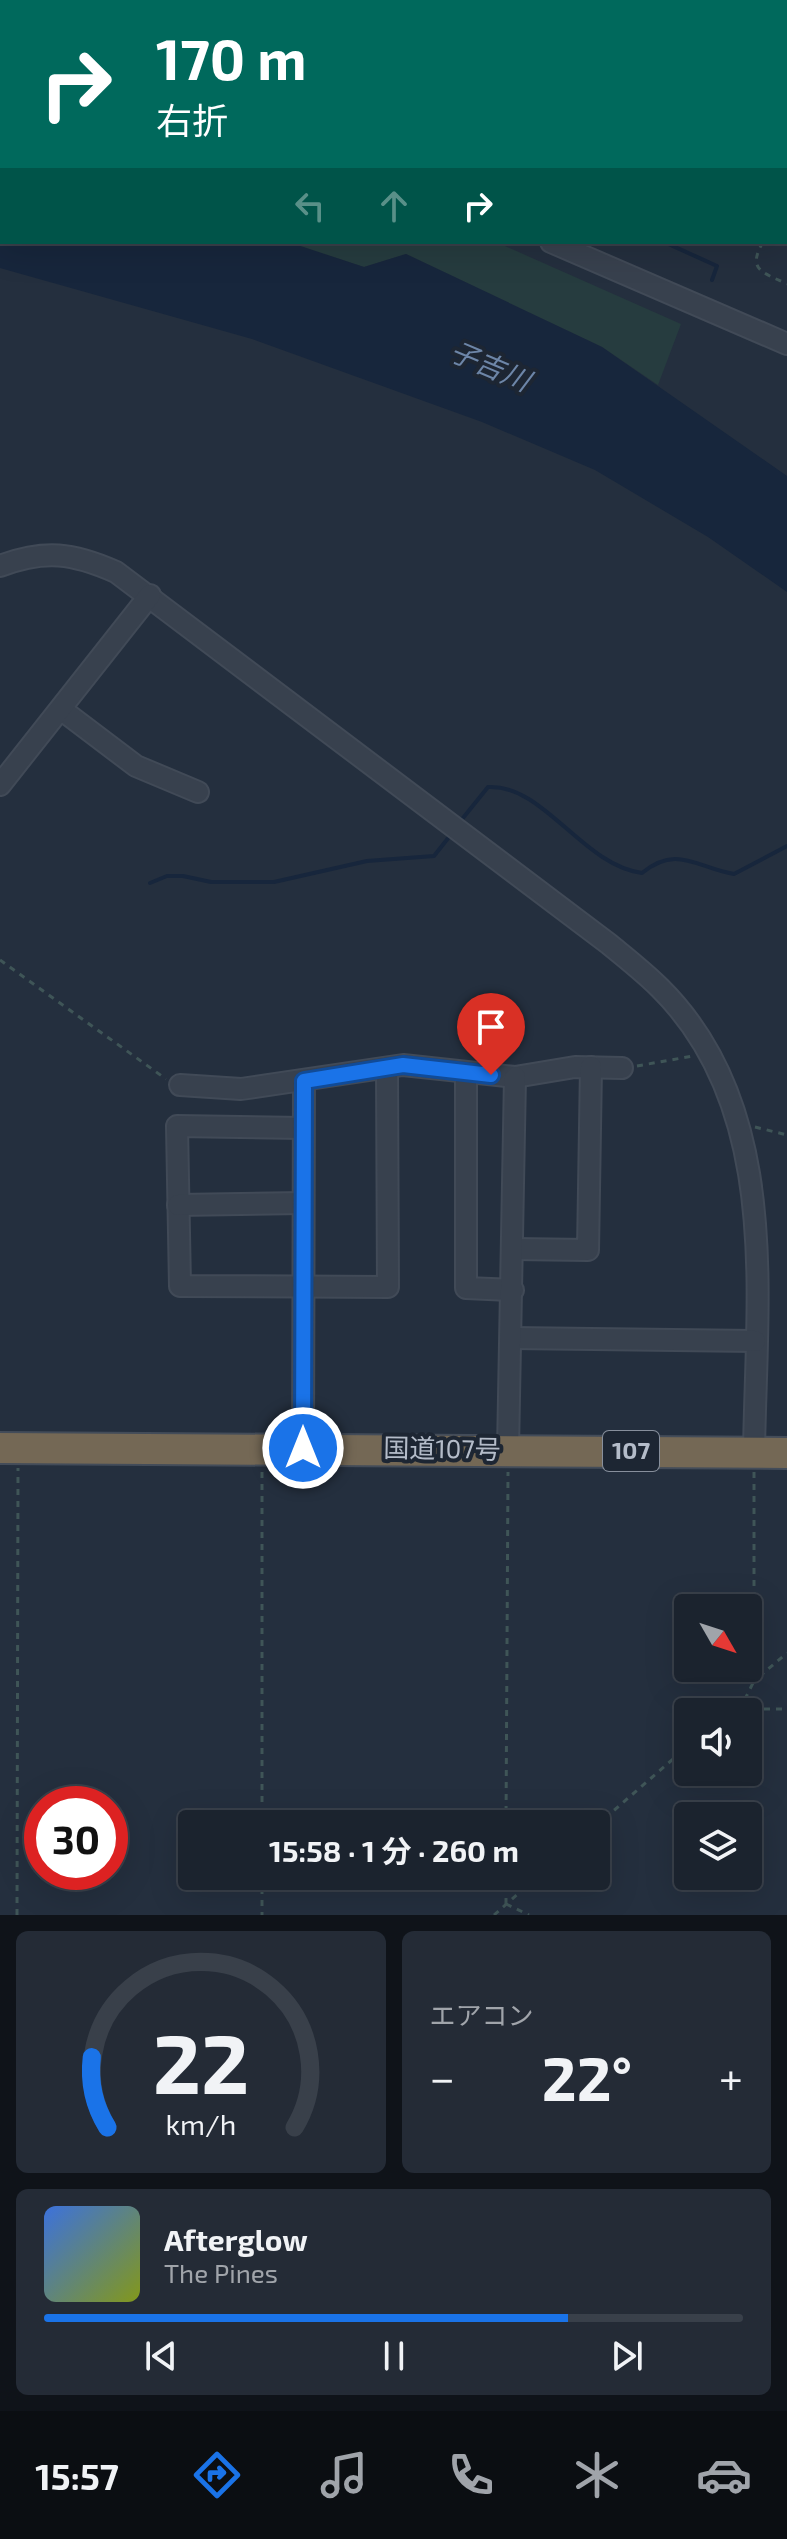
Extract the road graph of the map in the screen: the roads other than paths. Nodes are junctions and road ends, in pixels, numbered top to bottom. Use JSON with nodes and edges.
{"nodes":[{"id":1,"x":556,"y":244,"type":"edge"},
{"id":2,"x":787,"y":344,"type":"edge"},
{"id":3,"x":0,"y":566,"type":"edge"},
{"id":4,"x":150,"y":595,"type":"junction"},
{"id":5,"x":62,"y":710,"type":"junction"},
{"id":6,"x":0,"y":785,"type":"edge"},
{"id":7,"x":198,"y":792,"type":"dead end"},
{"id":8,"x":591,"y":1067,"type":"junction"},
{"id":9,"x":387,"y":1068,"type":"junction"},
{"id":10,"x":622,"y":1068,"type":"road end"},
{"id":11,"x":466,"y":1073,"type":"junction"},
{"id":12,"x":515,"y":1077,"type":"junction"},
{"id":13,"x":304,"y":1081,"type":"junction"},
{"id":14,"x":180,"y":1085,"type":"road end"},
{"id":15,"x":303,"y":1128,"type":"junction"},
{"id":16,"x":303,"y":1203,"type":"junction"},
{"id":17,"x":178,"y":1205,"type":"junction"},
{"id":18,"x":514,"y":1249,"type":"junction"},
{"id":19,"x":303,"y":1286,"type":"junction"},
{"id":20,"x":513,"y":1290,"type":"junction"},
{"id":21,"x":512,"y":1338,"type":"junction"},
{"id":22,"x":755,"y":1341,"type":"junction"},
{"id":23,"x":9,"y":1448,"type":"edge"},
{"id":24,"x":303,"y":1448,"type":"junction"},
{"id":25,"x":508,"y":1450,"type":"junction"},
{"id":26,"x":754,"y":1452,"type":"junction"},
{"id":27,"x":787,"y":1453,"type":"edge"}],
"edges":[{"from":1,"to":2,"type":"street"},
{"from":3,"to":4,"type":"street"},
{"from":4,"to":5,"type":"street"},
{"from":4,"to":22,"type":"street"},
{"from":5,"to":6,"type":"street"},
{"from":5,"to":7,"type":"street"},
{"from":8,"to":10,"type":"street"},
{"from":8,"to":12,"type":"street"},
{"from":8,"to":18,"type":"street"},
{"from":9,"to":11,"type":"street"},
{"from":9,"to":13,"type":"street"},
{"from":9,"to":19,"type":"street"},
{"from":11,"to":12,"type":"street"},
{"from":11,"to":20,"type":"street"},
{"from":12,"to":18,"type":"street"},
{"from":13,"to":14,"type":"street"},
{"from":13,"to":15,"type":"street"},
{"from":15,"to":16,"type":"street"},
{"from":15,"to":17,"type":"street"},
{"from":16,"to":17,"type":"street"},
{"from":16,"to":19,"type":"street"},
{"from":17,"to":19,"type":"street"},
{"from":18,"to":20,"type":"street"},
{"from":19,"to":24,"type":"street"},
{"from":20,"to":21,"type":"street"},
{"from":21,"to":22,"type":"street"},
{"from":21,"to":25,"type":"street"},
{"from":22,"to":26,"type":"street"},
{"from":23,"to":24,"type":"highway","name":"国道107号","number":"107"},
{"from":24,"to":25,"type":"highway","name":"国道107号","number":"107"},
{"from":25,"to":26,"type":"highway","name":"国道107号","number":"107"},
{"from":26,"to":27,"type":"highway","name":"国道107号","number":"107"}]}
